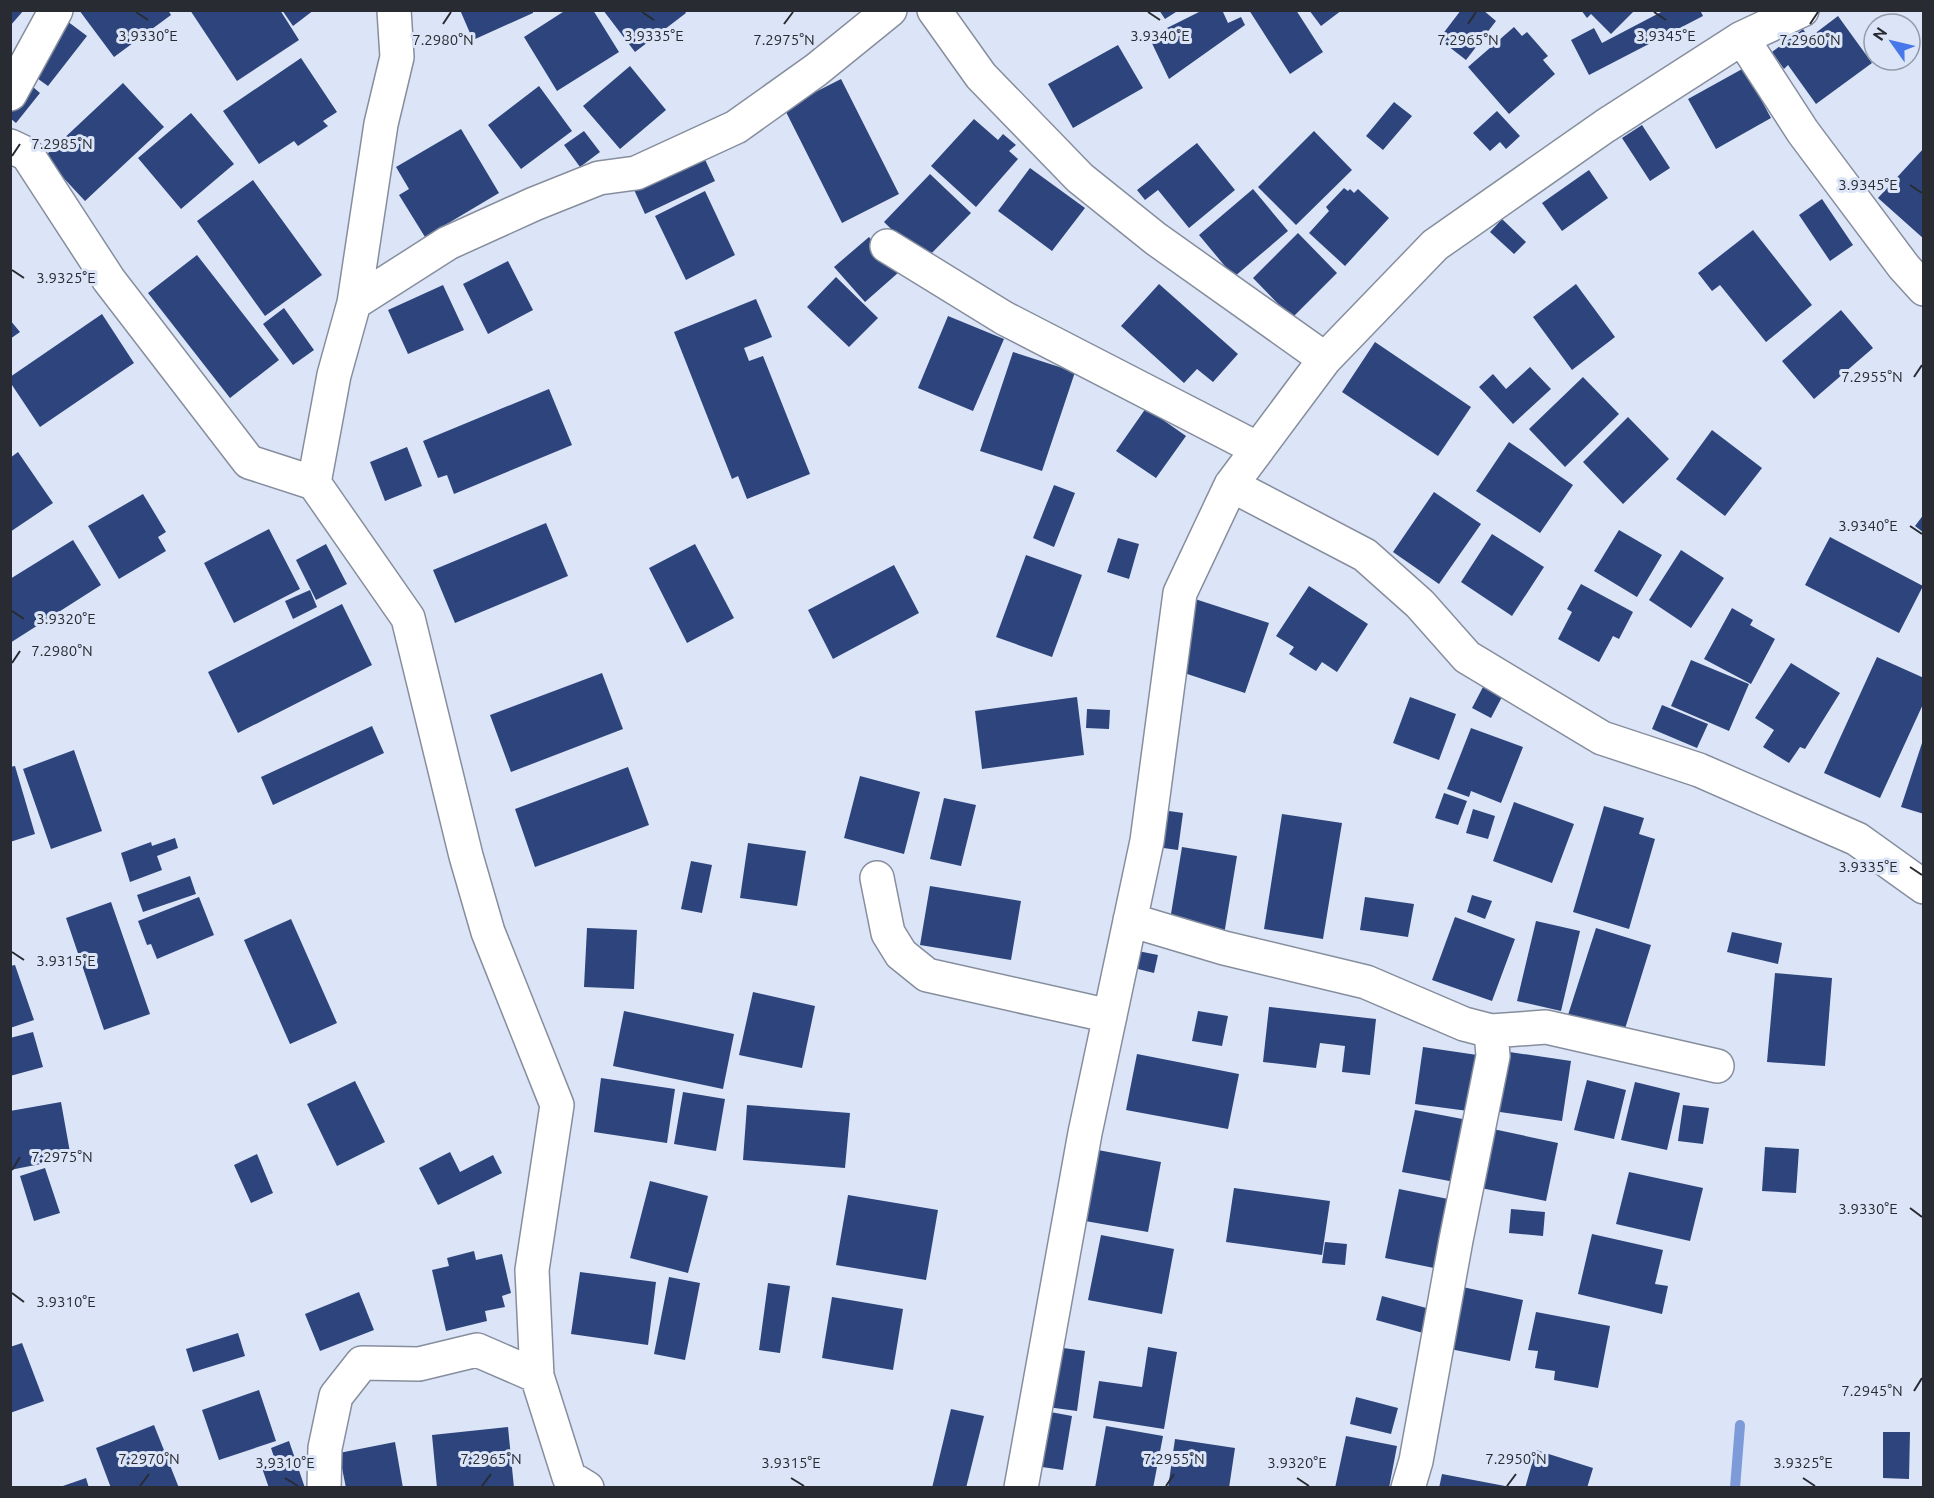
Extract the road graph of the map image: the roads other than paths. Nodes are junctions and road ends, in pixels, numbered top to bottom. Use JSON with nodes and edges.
{"nodes":[{"id":1,"x":56,"y":10,"type":"edge"},
{"id":2,"x":394,"y":10,"type":"edge"},
{"id":3,"x":890,"y":10,"type":"edge"},
{"id":4,"x":934,"y":10,"type":"edge"},
{"id":5,"x":1802,"y":10,"type":"edge"},
{"id":6,"x":1742,"y":38,"type":"junction"},
{"id":7,"x":10,"y":94,"type":"edge"},
{"id":8,"x":10,"y":146,"type":"edge"},
{"id":9,"x":887,"y":246,"type":"dead end"},
{"id":10,"x":1923,"y":289,"type":"edge"},
{"id":11,"x":354,"y":303,"type":"junction"},
{"id":12,"x":1325,"y":358,"type":"junction"},
{"id":13,"x":1258,"y":448,"type":"junction"},
{"id":14,"x":314,"y":483,"type":"junction"},
{"id":15,"x":1231,"y":485,"type":"junction"},
{"id":16,"x":877,"y":878,"type":"dead end"},
{"id":17,"x":1923,"y":886,"type":"edge"},
{"id":18,"x":1130,"y":920,"type":"junction"},
{"id":19,"x":1110,"y":1016,"type":"junction"},
{"id":20,"x":1491,"y":1031,"type":"junction"},
{"id":21,"x":1717,"y":1066,"type":"dead end"},
{"id":22,"x":537,"y":1376,"type":"junction"},
{"id":23,"x":324,"y":1488,"type":"edge"},
{"id":24,"x":587,"y":1488,"type":"edge"},
{"id":25,"x":1021,"y":1488,"type":"edge"},
{"id":26,"x":1408,"y":1488,"type":"edge"}],
"edges":[{"from":1,"to":7,"type":"street"},
{"from":2,"to":11,"type":"street"},
{"from":3,"to":11,"type":"street"},
{"from":4,"to":12,"type":"street"},
{"from":5,"to":6,"type":"street"},
{"from":6,"to":10,"type":"street"},
{"from":6,"to":12,"type":"street"},
{"from":8,"to":14,"type":"street"},
{"from":9,"to":13,"type":"street"},
{"from":11,"to":14,"type":"street"},
{"from":12,"to":13,"type":"street"},
{"from":13,"to":15,"type":"street"},
{"from":14,"to":22,"type":"street"},
{"from":15,"to":17,"type":"street"},
{"from":15,"to":18,"type":"street"},
{"from":16,"to":19,"type":"street"},
{"from":18,"to":19,"type":"street"},
{"from":18,"to":20,"type":"street"},
{"from":19,"to":25,"type":"street"},
{"from":20,"to":21,"type":"street"},
{"from":20,"to":26,"type":"street"},
{"from":22,"to":23,"type":"street"},
{"from":22,"to":24,"type":"street"}]}
